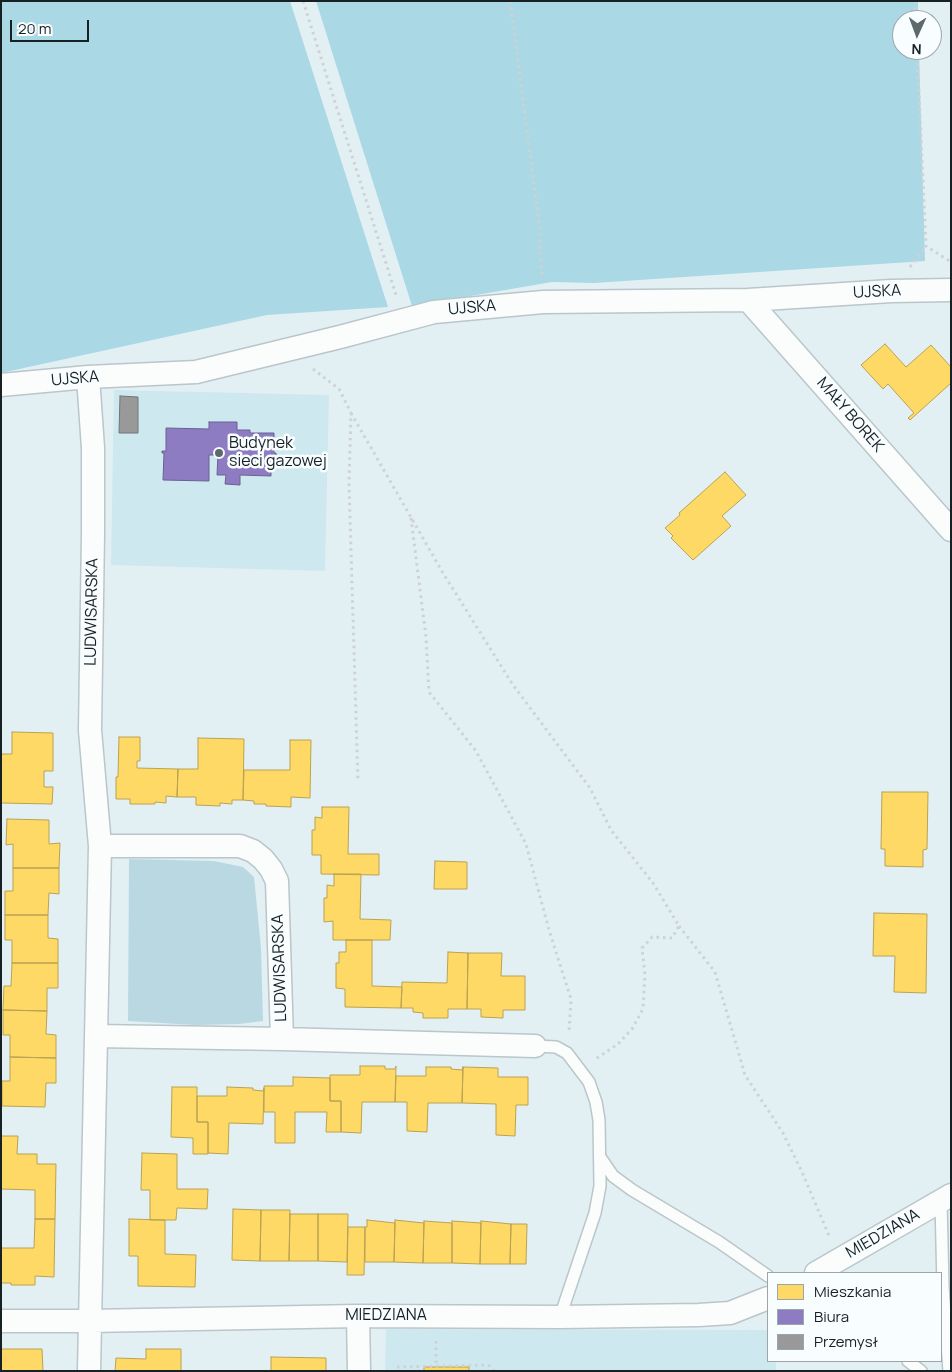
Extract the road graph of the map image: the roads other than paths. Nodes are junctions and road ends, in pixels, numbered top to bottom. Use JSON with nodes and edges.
{"nodes":[{"id":1,"x":951,"y":290,"type":"edge"},
{"id":2,"x":748,"y":300,"type":"junction"},
{"id":3,"x":88,"y":377,"type":"junction"},
{"id":4,"x":1,"y":385,"type":"edge"},
{"id":5,"x":951,"y":530,"type":"edge"},
{"id":6,"x":100,"y":846,"type":"junction"},
{"id":7,"x":96,"y":1036,"type":"junction"},
{"id":8,"x":282,"y":1039,"type":"junction"},
{"id":9,"x":535,"y":1046,"type":"joint"},
{"id":10,"x":600,"y":1157,"type":"junction"},
{"id":11,"x":946,"y":1198,"type":"edge"},
{"id":12,"x":818,"y":1272,"type":"edge"},
{"id":13,"x":767,"y":1275,"type":"edge"},
{"id":14,"x":767,"y":1299,"type":"edge"},
{"id":15,"x":358,"y":1316,"type":"junction"},
{"id":16,"x":560,"y":1317,"type":"junction"},
{"id":17,"x":1,"y":1320,"type":"edge"},
{"id":18,"x":90,"y":1321,"type":"junction"},
{"id":19,"x":909,"y":1362,"type":"edge"},
{"id":20,"x":88,"y":1371,"type":"edge"},
{"id":21,"x":359,"y":1371,"type":"edge"},
{"id":22,"x":921,"y":1371,"type":"edge"},
{"id":23,"x":949,"y":1371,"type":"edge"}],
"edges":[{"from":1,"to":2,"type":"street","name":"UJSKA"},
{"from":2,"to":3,"type":"street","name":"UJSKA"},
{"from":2,"to":5,"type":"street","name":"MAŁY BOREK"},
{"from":3,"to":4,"type":"street","name":"UJSKA"},
{"from":3,"to":6,"type":"street","name":"LUDWISARSKA"},
{"from":6,"to":7,"type":"street","name":"LUDWISARSKA"},
{"from":6,"to":8,"type":"street","name":"LUDWISARSKA"},
{"from":7,"to":8,"type":"street","name":"LUDWISARSKA"},
{"from":7,"to":18,"type":"street","name":"LUDWISARSKA"},
{"from":8,"to":9,"type":"street","name":"LUDWISARSKA"},
{"from":9,"to":10,"type":"lane"},
{"from":10,"to":13,"type":"lane"},
{"from":10,"to":16,"type":"lane"},
{"from":11,"to":12,"type":"street","name":"MIEDZIANA"},
{"from":11,"to":23,"type":"lane"},
{"from":14,"to":16,"type":"street","name":"MIEDZIANA"},
{"from":15,"to":16,"type":"street","name":"MIEDZIANA"},
{"from":15,"to":18,"type":"street","name":"MIEDZIANA"},
{"from":15,"to":21,"type":"street"},
{"from":17,"to":18,"type":"street","name":"MIEDZIANA"},
{"from":18,"to":20,"type":"street","name":"LUDWISARSKA"},
{"from":19,"to":22,"type":"lane"}]}
